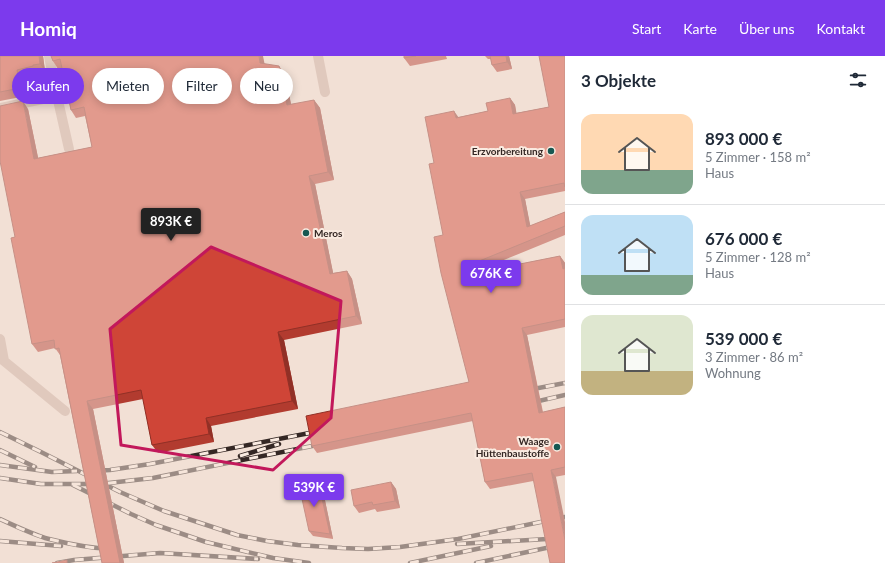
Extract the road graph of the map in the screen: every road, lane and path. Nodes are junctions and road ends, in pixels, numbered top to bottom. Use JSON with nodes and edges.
{"nodes":[{"id":1,"x":49,"y":56,"type":"edge"},
{"id":2,"x":318,"y":56,"type":"edge"},
{"id":3,"x":51,"y":68,"type":"edge"},
{"id":4,"x":325,"y":92,"type":"dead end"},
{"id":5,"x":19,"y":104,"type":"edge"},
{"id":6,"x":59,"y":104,"type":"edge"},
{"id":7,"x":0,"y":108,"type":"edge"},
{"id":8,"x":69,"y":148,"type":"dead end"},
{"id":9,"x":0,"y":339,"type":"edge"},
{"id":10,"x":65,"y":411,"type":"dead end"}],
"edges":[{"from":1,"to":3,"type":"lane"},
{"from":2,"to":4,"type":"lane"},
{"from":5,"to":7,"type":"lane"},
{"from":6,"to":8,"type":"lane"},
{"from":9,"to":10,"type":"lane"}]}
